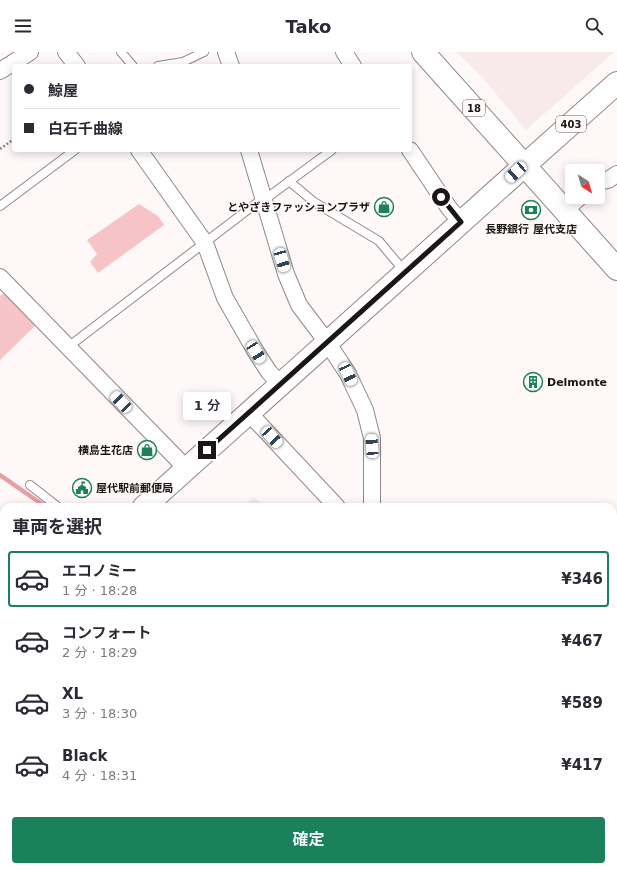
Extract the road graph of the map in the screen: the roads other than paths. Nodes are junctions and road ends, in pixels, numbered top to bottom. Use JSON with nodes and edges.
{"nodes":[{"id":1,"x":66,"y":52,"type":"edge"},
{"id":2,"x":121,"y":52,"type":"edge"},
{"id":3,"x":204,"y":52,"type":"edge"},
{"id":4,"x":226,"y":52,"type":"edge"},
{"id":5,"x":344,"y":52,"type":"edge"},
{"id":6,"x":423,"y":52,"type":"edge"},
{"id":7,"x":23,"y":59,"type":"edge"},
{"id":8,"x":13,"y":64,"type":"edge"},
{"id":9,"x":75,"y":64,"type":"edge"},
{"id":10,"x":131,"y":64,"type":"edge"},
{"id":11,"x":170,"y":64,"type":"edge"},
{"id":12,"x":230,"y":64,"type":"edge"},
{"id":13,"x":352,"y":64,"type":"edge"},
{"id":14,"x":12,"y":65,"type":"edge"},
{"id":15,"x":0,"y":71,"type":"edge"},
{"id":16,"x":617,"y":83,"type":"edge"},
{"id":17,"x":72,"y":152,"type":"edge"},
{"id":18,"x":140,"y":152,"type":"edge"},
{"id":19,"x":250,"y":152,"type":"edge"},
{"id":20,"x":329,"y":152,"type":"edge"},
{"id":21,"x":411,"y":152,"type":"edge"},
{"id":22,"x":525,"y":165,"type":"junction"},
{"id":23,"x":617,"y":174,"type":"edge"},
{"id":24,"x":289,"y":181,"type":"junction"},
{"id":25,"x":605,"y":181,"type":"edge"},
{"id":26,"x":565,"y":198,"type":"edge"},
{"id":27,"x":264,"y":200,"type":"junction"},
{"id":28,"x":572,"y":204,"type":"edge"},
{"id":29,"x":0,"y":206,"type":"edge"},
{"id":30,"x":461,"y":222,"type":"junction"},
{"id":31,"x":205,"y":243,"type":"junction"},
{"id":32,"x":617,"y":269,"type":"edge"},
{"id":33,"x":405,"y":273,"type":"junction"},
{"id":34,"x":0,"y":277,"type":"edge"},
{"id":35,"x":327,"y":342,"type":"junction"},
{"id":36,"x":68,"y":347,"type":"junction"},
{"id":37,"x":280,"y":384,"type":"junction"},
{"id":38,"x":249,"y":413,"type":"junction"},
{"id":39,"x":187,"y":469,"type":"junction"},
{"id":40,"x":30,"y":485,"type":"dead end"},
{"id":41,"x":53,"y":503,"type":"edge"},
{"id":42,"x":149,"y":503,"type":"edge"},
{"id":43,"x":333,"y":503,"type":"edge"},
{"id":44,"x":372,"y":503,"type":"edge"}],
"edges":[{"from":1,"to":9,"type":"street"},
{"from":2,"to":10,"type":"lane"},
{"from":3,"to":11,"type":"lane"},
{"from":4,"to":12,"type":"street"},
{"from":5,"to":13,"type":"street"},
{"from":6,"to":22,"type":"main road","number":"18"},
{"from":7,"to":8,"type":"street"},
{"from":14,"to":15,"type":"street"},
{"from":16,"to":22,"type":"main road","number":"403"},
{"from":17,"to":29,"type":"lane"},
{"from":18,"to":31,"type":"street"},
{"from":19,"to":27,"type":"street"},
{"from":20,"to":24,"type":"lane"},
{"from":21,"to":30,"type":"street"},
{"from":22,"to":26,"type":"main road","number":"18"},
{"from":22,"to":30,"type":"main road"},
{"from":23,"to":25,"type":"street"},
{"from":24,"to":27,"type":"lane"},
{"from":24,"to":33,"type":"lane"},
{"from":27,"to":31,"type":"lane"},
{"from":27,"to":35,"type":"street"},
{"from":28,"to":32,"type":"main road","number":"18"},
{"from":30,"to":33,"type":"main road"},
{"from":31,"to":36,"type":"lane"},
{"from":31,"to":37,"type":"street"},
{"from":33,"to":35,"type":"main road"},
{"from":34,"to":36,"type":"street"},
{"from":35,"to":37,"type":"main road"},
{"from":35,"to":44,"type":"street"},
{"from":36,"to":39,"type":"street"},
{"from":37,"to":38,"type":"main road"},
{"from":38,"to":39,"type":"main road"},
{"from":38,"to":43,"type":"street"},
{"from":39,"to":42,"type":"main road"},
{"from":40,"to":41,"type":"lane"}]}
